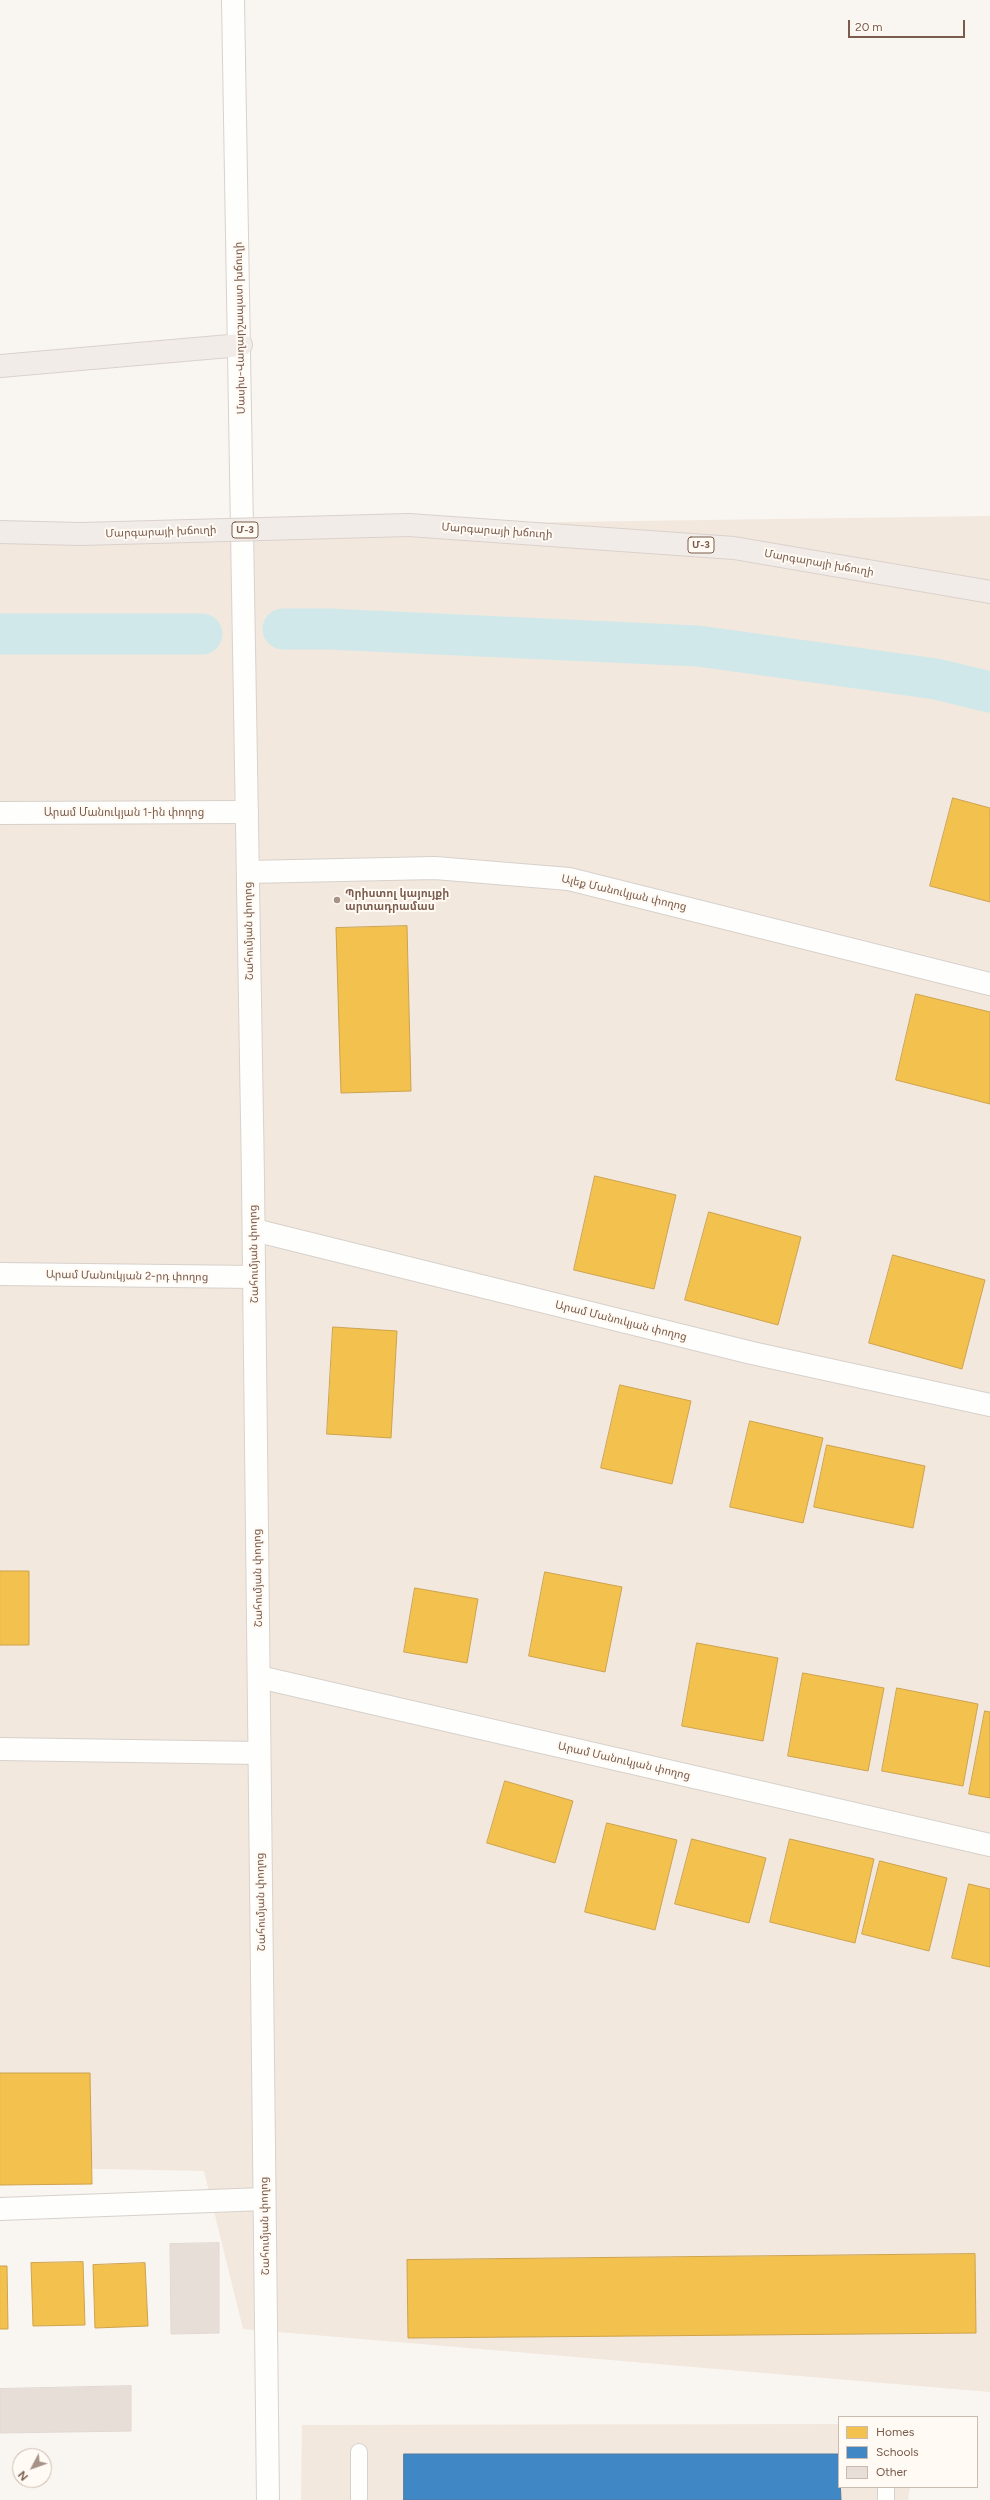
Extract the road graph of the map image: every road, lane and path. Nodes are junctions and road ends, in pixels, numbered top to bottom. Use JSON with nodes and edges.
{"nodes":[{"id":1,"x":233,"y":0,"type":"edge"},
{"id":2,"x":240,"y":345,"type":"junction"},
{"id":3,"x":0,"y":366,"type":"edge"},
{"id":4,"x":0,"y":532,"type":"edge"},
{"id":5,"x":990,"y":592,"type":"edge"},
{"id":6,"x":244,"y":657,"type":"joint"},
{"id":7,"x":248,"y":812,"type":"junction"},
{"id":8,"x":0,"y":813,"type":"edge"},
{"id":9,"x":248,"y":872,"type":"junction"},
{"id":10,"x":990,"y":984,"type":"edge"},
{"id":11,"x":254,"y":1230,"type":"junction"},
{"id":12,"x":0,"y":1274,"type":"edge"},
{"id":13,"x":254,"y":1277,"type":"junction"},
{"id":14,"x":990,"y":1405,"type":"edge"},
{"id":15,"x":259,"y":1677,"type":"junction"},
{"id":16,"x":0,"y":1749,"type":"edge"},
{"id":17,"x":259,"y":1753,"type":"junction"},
{"id":18,"x":990,"y":1845,"type":"edge"},
{"id":19,"x":264,"y":2199,"type":"junction"},
{"id":20,"x":0,"y":2209,"type":"edge"},
{"id":21,"x":359,"y":2452,"type":"dead end"},
{"id":22,"x":886,"y":2488,"type":"edge"},
{"id":23,"x":268,"y":2500,"type":"edge"},
{"id":24,"x":359,"y":2500,"type":"edge"},
{"id":25,"x":886,"y":2500,"type":"edge"}],
"edges":[{"from":1,"to":2,"type":"street","name":"Մասիս-Վաղարշապատ խճուղի"},
{"from":2,"to":3,"type":"highway"},
{"from":2,"to":6,"type":"street","name":"Մասիս-Վաղարշապատ խճուղի"},
{"from":4,"to":5,"type":"highway","name":"Մարգարայի խճուղի","number":"Մ-3","bridge":true},
{"from":6,"to":7,"type":"street","name":"Շահումյան փողոց"},
{"from":7,"to":8,"type":"street","name":"Արամ Մանուկյան 1-ին փողոց"},
{"from":7,"to":9,"type":"street","name":"Շահումյան փողոց"},
{"from":9,"to":10,"type":"street","name":"Ալեք Մանուկյան փողոց"},
{"from":9,"to":11,"type":"street","name":"Շահումյան փողոց"},
{"from":11,"to":13,"type":"street","name":"Շահումյան փողոց"},
{"from":11,"to":14,"type":"street","name":"Արամ Մանուկյան փողոց"},
{"from":12,"to":13,"type":"street","name":"Արամ Մանուկյան 2-րդ փողոց"},
{"from":13,"to":15,"type":"street","name":"Շահումյան փողոց"},
{"from":15,"to":17,"type":"street","name":"Շահումյան փողոց"},
{"from":15,"to":18,"type":"street","name":"Արամ Մանուկյան փողոց"},
{"from":16,"to":17,"type":"street"},
{"from":17,"to":19,"type":"street","name":"Շահումյան փողոց"},
{"from":19,"to":20,"type":"street"},
{"from":19,"to":23,"type":"street","name":"Շահումյան փողոց"},
{"from":21,"to":24,"type":"lane"},
{"from":22,"to":25,"type":"lane"}]}
